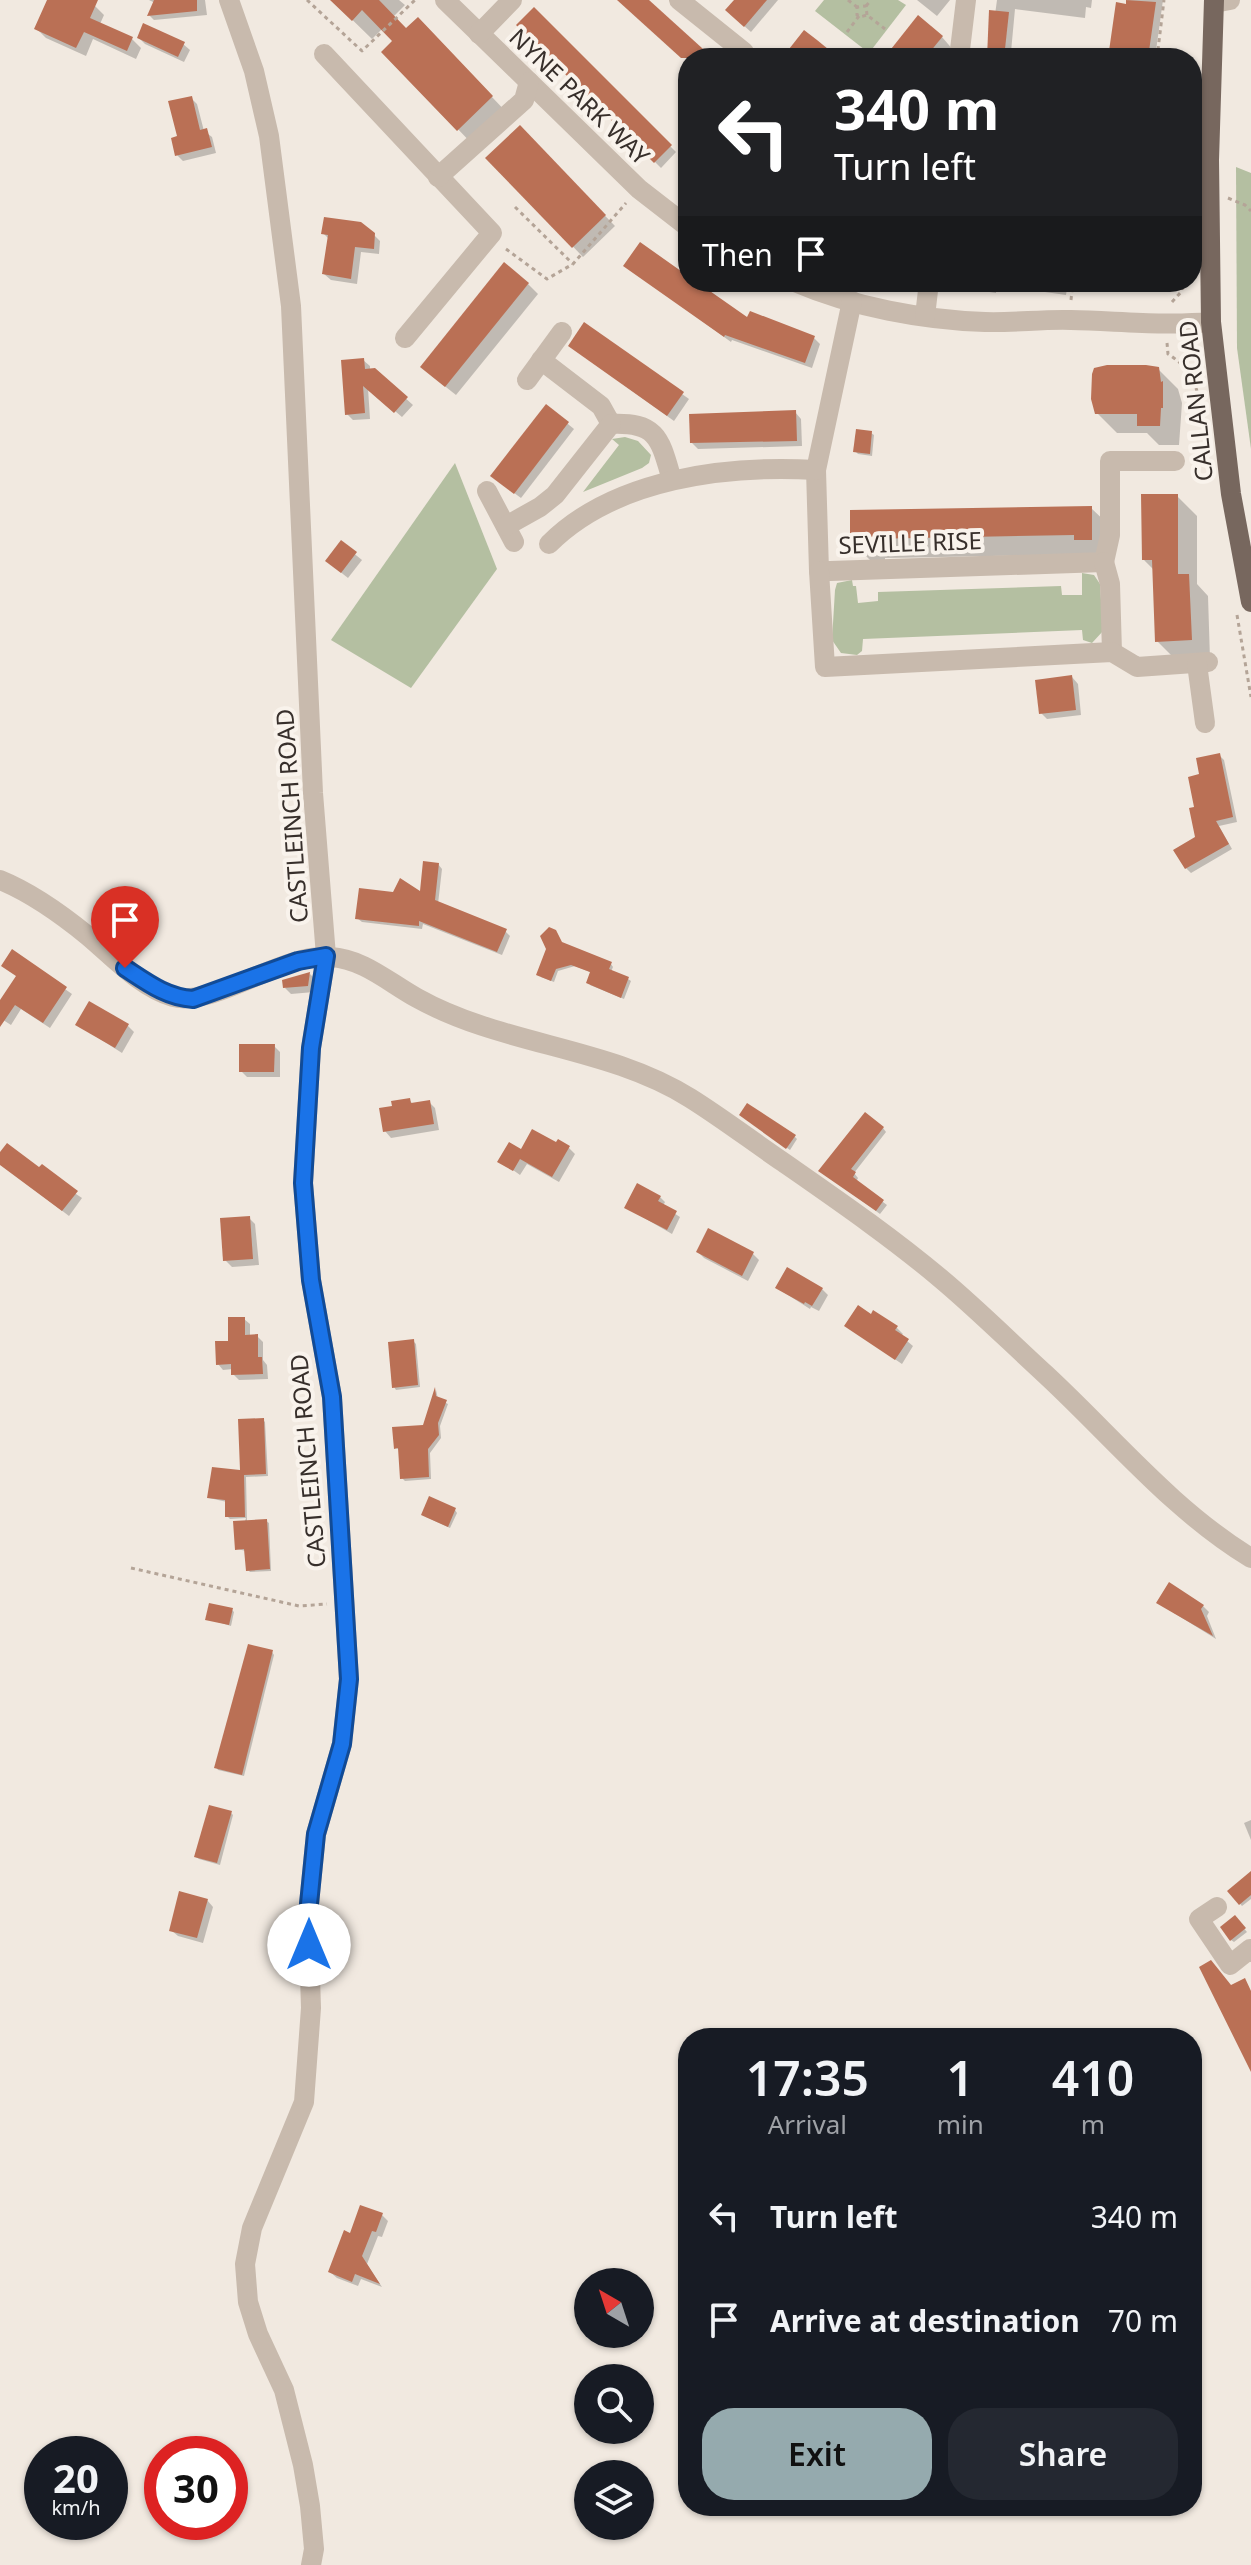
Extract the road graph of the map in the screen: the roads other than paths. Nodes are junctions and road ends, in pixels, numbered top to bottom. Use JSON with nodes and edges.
{"nodes":[{"id":1,"x":229,"y":0,"type":"edge"},
{"id":2,"x":445,"y":0,"type":"edge"},
{"id":3,"x":512,"y":0,"type":"edge"},
{"id":4,"x":966,"y":0,"type":"edge"},
{"id":5,"x":1219,"y":1,"type":"edge"},
{"id":6,"x":687,"y":2,"type":"edge"},
{"id":7,"x":479,"y":34,"type":"junction"},
{"id":8,"x":739,"y":48,"type":"edge"},
{"id":9,"x":960,"y":48,"type":"edge"},
{"id":10,"x":324,"y":54,"type":"dead end"},
{"id":11,"x":529,"y":82,"type":"junction"},
{"id":12,"x":438,"y":177,"type":"junction"},
{"id":13,"x":678,"y":219,"type":"edge"},
{"id":14,"x":825,"y":292,"type":"edge"},
{"id":15,"x":928,"y":292,"type":"edge"},
{"id":16,"x":852,"y":301,"type":"junction"},
{"id":17,"x":925,"y":316,"type":"junction"},
{"id":18,"x":1211,"y":322,"type":"junction"},
{"id":19,"x":562,"y":332,"type":"dead end"},
{"id":20,"x":405,"y":338,"type":"dead end"},
{"id":21,"x":541,"y":360,"type":"junction"},
{"id":22,"x":527,"y":380,"type":"dead end"},
{"id":23,"x":611,"y":424,"type":"junction"},
{"id":24,"x":1175,"y":461,"type":"dead end"},
{"id":25,"x":816,"y":470,"type":"junction"},
{"id":26,"x":672,"y":480,"type":"junction"},
{"id":27,"x":487,"y":491,"type":"dead end"},
{"id":28,"x":549,"y":544,"type":"dead end"},
{"id":29,"x":1104,"y":562,"type":"junction"},
{"id":30,"x":819,"y":571,"type":"junction"},
{"id":31,"x":1251,"y":602,"type":"edge"},
{"id":32,"x":1112,"y":652,"type":"junction"},
{"id":33,"x":1205,"y":723,"type":"dead end"},
{"id":34,"x":0,"y":880,"type":"edge"},
{"id":35,"x":326,"y":956,"type":"junction"},
{"id":36,"x":1251,"y":1558,"type":"edge"},
{"id":37,"x":1217,"y":1907,"type":"dead end"},
{"id":38,"x":1251,"y":1952,"type":"edge"},
{"id":39,"x":311,"y":2565,"type":"edge"}],
"edges":[{"from":1,"to":35,"type":"street","name":"CASTLEINCH ROAD"},
{"from":2,"to":7,"type":"street","name":"NYNE PARK WAY"},
{"from":3,"to":7,"type":"street"},
{"from":4,"to":9,"type":"street"},
{"from":5,"to":18,"type":"main road","name":"CALLAN ROAD"},
{"from":6,"to":8,"type":"street"},
{"from":7,"to":11,"type":"street","name":"NYNE PARK WAY"},
{"from":10,"to":12,"type":"street"},
{"from":11,"to":12,"type":"street"},
{"from":11,"to":13,"type":"street","name":"NYNE PARK WAY"},
{"from":12,"to":20,"type":"street"},
{"from":14,"to":16,"type":"street"},
{"from":15,"to":17,"type":"street"},
{"from":16,"to":17,"type":"street"},
{"from":16,"to":25,"type":"street","name":"SEVILLE RISE"},
{"from":17,"to":18,"type":"street"},
{"from":18,"to":31,"type":"main road","name":"CALLAN ROAD"},
{"from":19,"to":21,"type":"street"},
{"from":21,"to":22,"type":"street"},
{"from":21,"to":23,"type":"street"},
{"from":23,"to":26,"type":"street"},
{"from":23,"to":27,"type":"street"},
{"from":24,"to":29,"type":"street"},
{"from":25,"to":26,"type":"street"},
{"from":25,"to":30,"type":"street","name":"SEVILLE RISE"},
{"from":26,"to":28,"type":"street"},
{"from":29,"to":30,"type":"street","name":"SEVILLE RISE"},
{"from":29,"to":32,"type":"street"},
{"from":30,"to":32,"type":"street"},
{"from":32,"to":33,"type":"street"},
{"from":34,"to":35,"type":"street"},
{"from":35,"to":36,"type":"street"},
{"from":35,"to":39,"type":"street","name":"CASTLEINCH ROAD"},
{"from":37,"to":38,"type":"street"}]}
